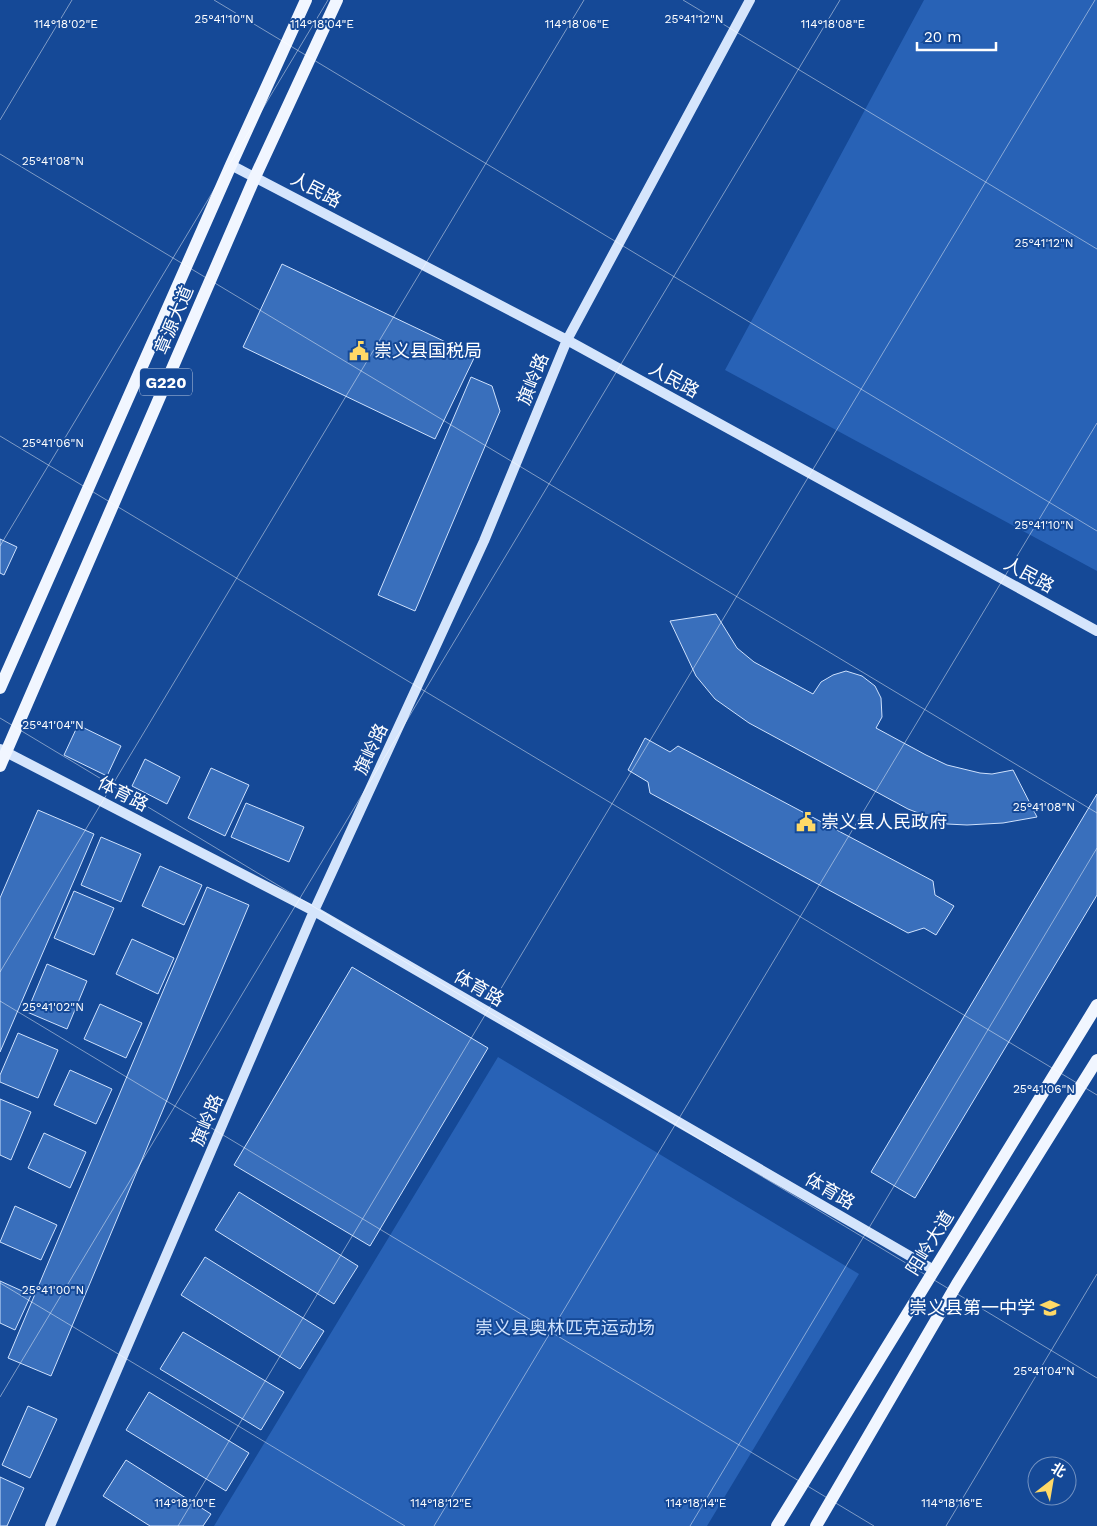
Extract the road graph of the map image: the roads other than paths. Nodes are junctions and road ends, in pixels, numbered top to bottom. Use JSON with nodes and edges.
{"nodes":[{"id":1,"x":306,"y":0,"type":"edge"},
{"id":2,"x":337,"y":0,"type":"edge"},
{"id":3,"x":750,"y":0,"type":"edge"},
{"id":4,"x":231,"y":165,"type":"junction"},
{"id":5,"x":255,"y":177,"type":"junction"},
{"id":6,"x":567,"y":340,"type":"junction"},
{"id":7,"x":1097,"y":631,"type":"edge"},
{"id":8,"x":0,"y":688,"type":"edge"},
{"id":9,"x":3,"y":751,"type":"edge"},
{"id":10,"x":0,"y":766,"type":"edge"},
{"id":11,"x":314,"y":911,"type":"junction"},
{"id":12,"x":1097,"y":1005,"type":"edge"},
{"id":13,"x":1097,"y":1060,"type":"edge"},
{"id":14,"x":934,"y":1270,"type":"junction"},
{"id":15,"x":50,"y":1526,"type":"edge"},
{"id":16,"x":778,"y":1526,"type":"edge"},
{"id":17,"x":816,"y":1526,"type":"edge"}],
"edges":[{"from":1,"to":4,"type":"main road","name":"章源大道","number":"G220"},
{"from":2,"to":5,"type":"main road","name":"章源大道","number":"G220"},
{"from":3,"to":6,"type":"street","name":"旗岭路"},
{"from":4,"to":5,"type":"street","name":"人民路"},
{"from":4,"to":8,"type":"main road","name":"章源大道","number":"G220"},
{"from":5,"to":6,"type":"street","name":"人民路"},
{"from":5,"to":9,"type":"main road","name":"章源大道","number":"G220"},
{"from":6,"to":7,"type":"street","name":"人民路"},
{"from":6,"to":11,"type":"street","name":"旗岭路"},
{"from":9,"to":10,"type":"main road","name":"章源大道","number":"G220"},
{"from":9,"to":11,"type":"street","name":"体育路"},
{"from":11,"to":14,"type":"street","name":"体育路"},
{"from":11,"to":15,"type":"street","name":"旗岭路"},
{"from":12,"to":14,"type":"main road","name":"阳岭大道"},
{"from":13,"to":17,"type":"main road"},
{"from":14,"to":16,"type":"main road","name":"阳岭大道"}]}
